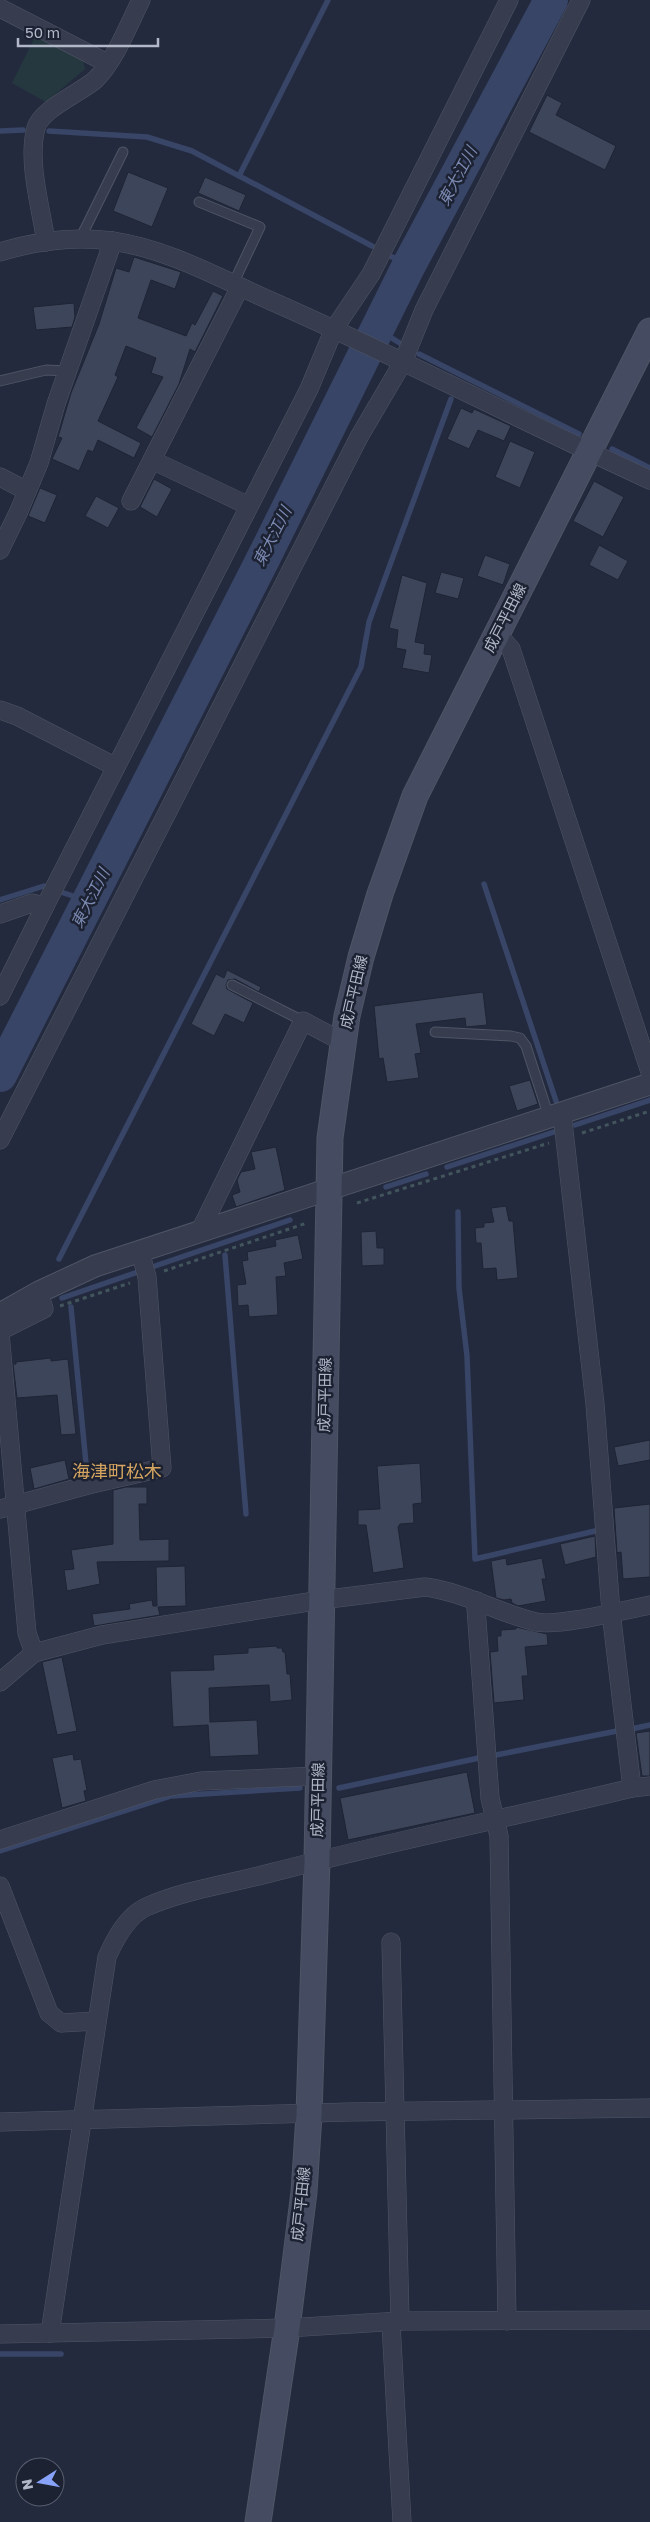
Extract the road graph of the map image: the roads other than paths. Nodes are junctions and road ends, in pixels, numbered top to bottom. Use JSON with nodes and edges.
{"nodes":[{"id":1,"x":141,"y":0,"type":"edge"},
{"id":2,"x":508,"y":0,"type":"edge"},
{"id":3,"x":581,"y":0,"type":"edge"},
{"id":4,"x":0,"y":8,"type":"edge"},
{"id":5,"x":107,"y":63,"type":"junction"},
{"id":6,"x":123,"y":152,"type":"dead end"},
{"id":7,"x":199,"y":202,"type":"dead end"},
{"id":8,"x":80,"y":239,"type":"junction"},
{"id":9,"x":113,"y":241,"type":"junction"},
{"id":10,"x":46,"y":242,"type":"junction"},
{"id":11,"x":0,"y":252,"type":"edge"},
{"id":12,"x":236,"y":286,"type":"junction"},
{"id":13,"x":338,"y":331,"type":"junction"},
{"id":14,"x":650,"y":332,"type":"edge"},
{"id":15,"x":398,"y":359,"type":"junction"},
{"id":16,"x":68,"y":371,"type":"junction"},
{"id":17,"x":0,"y":381,"type":"edge"},
{"id":18,"x":589,"y":452,"type":"junction"},
{"id":19,"x":152,"y":460,"type":"junction"},
{"id":20,"x":0,"y":477,"type":"edge"},
{"id":21,"x":650,"y":480,"type":"edge"},
{"id":22,"x":27,"y":491,"type":"junction"},
{"id":23,"x":131,"y":501,"type":"dead end"},
{"id":24,"x":249,"y":506,"type":"junction"},
{"id":25,"x":0,"y":550,"type":"edge"},
{"id":26,"x":497,"y":633,"type":"junction"},
{"id":27,"x":0,"y":710,"type":"edge"},
{"id":28,"x":116,"y":767,"type":"junction"},
{"id":29,"x":46,"y":906,"type":"junction"},
{"id":30,"x":0,"y":914,"type":"edge"},
{"id":31,"x":232,"y":985,"type":"dead end"},
{"id":32,"x":0,"y":996,"type":"edge"},
{"id":33,"x":303,"y":1021,"type":"junction"},
{"id":34,"x":435,"y":1032,"type":"dead end"},
{"id":35,"x":344,"y":1042,"type":"junction"},
{"id":36,"x":650,"y":1072,"type":"edge"},
{"id":37,"x":650,"y":1084,"type":"edge"},
{"id":38,"x":556,"y":1115,"type":"junction"},
{"id":39,"x":0,"y":1140,"type":"edge"},
{"id":40,"x":329,"y":1188,"type":"junction"},
{"id":41,"x":200,"y":1231,"type":"junction"},
{"id":42,"x":140,"y":1251,"type":"junction"},
{"id":43,"x":39,"y":1292,"type":"junction"},
{"id":44,"x":0,"y":1314,"type":"edge"},
{"id":45,"x":0,"y":1332,"type":"edge"},
{"id":46,"x":7,"y":1507,"type":"edge"},
{"id":47,"x":321,"y":1600,"type":"junction"},
{"id":48,"x":478,"y":1601,"type":"junction"},
{"id":49,"x":650,"y":1605,"type":"edge"},
{"id":50,"x":611,"y":1612,"type":"junction"},
{"id":51,"x":34,"y":1653,"type":"junction"},
{"id":52,"x":0,"y":1682,"type":"edge"},
{"id":53,"x":318,"y":1776,"type":"junction"},
{"id":54,"x":650,"y":1786,"type":"edge"},
{"id":55,"x":632,"y":1788,"type":"junction"},
{"id":56,"x":495,"y":1822,"type":"junction"},
{"id":57,"x":0,"y":1840,"type":"edge"},
{"id":58,"x":317,"y":1861,"type":"junction"},
{"id":59,"x":0,"y":1886,"type":"edge"},
{"id":60,"x":391,"y":1942,"type":"dead end"},
{"id":61,"x":96,"y":2021,"type":"junction"},
{"id":62,"x":650,"y":2108,"type":"edge"},
{"id":63,"x":504,"y":2111,"type":"junction"},
{"id":64,"x":395,"y":2112,"type":"junction"},
{"id":65,"x":309,"y":2115,"type":"junction"},
{"id":66,"x":83,"y":2119,"type":"junction"},
{"id":67,"x":0,"y":2122,"type":"edge"},
{"id":68,"x":650,"y":2320,"type":"edge"},
{"id":69,"x":507,"y":2321,"type":"junction"},
{"id":70,"x":396,"y":2323,"type":"junction"},
{"id":71,"x":287,"y":2328,"type":"junction"},
{"id":72,"x":50,"y":2333,"type":"junction"},
{"id":73,"x":0,"y":2334,"type":"edge"},
{"id":74,"x":258,"y":2522,"type":"edge"},
{"id":75,"x":402,"y":2522,"type":"edge"}],
"edges":[{"from":1,"to":5,"type":"street"},
{"from":2,"to":13,"type":"street"},
{"from":3,"to":15,"type":"street"},
{"from":4,"to":5,"type":"street"},
{"from":5,"to":10,"type":"street"},
{"from":6,"to":8,"type":"lane"},
{"from":7,"to":12,"type":"lane"},
{"from":8,"to":9,"type":"street"},
{"from":8,"to":10,"type":"street"},
{"from":9,"to":12,"type":"street"},
{"from":9,"to":16,"type":"street"},
{"from":10,"to":11,"type":"street"},
{"from":12,"to":13,"type":"street"},
{"from":12,"to":19,"type":"street"},
{"from":13,"to":15,"type":"street"},
{"from":13,"to":24,"type":"street"},
{"from":14,"to":18,"type":"main road","name":"成戸平田線"},
{"from":15,"to":18,"type":"street"},
{"from":15,"to":39,"type":"street"},
{"from":16,"to":17,"type":"lane"},
{"from":16,"to":22,"type":"street"},
{"from":18,"to":21,"type":"street"},
{"from":18,"to":26,"type":"main road","name":"成戸平田線"},
{"from":19,"to":23,"type":"street"},
{"from":19,"to":24,"type":"street"},
{"from":20,"to":22,"type":"street"},
{"from":22,"to":25,"type":"street"},
{"from":24,"to":28,"type":"street"},
{"from":26,"to":35,"type":"main road","name":"成戸平田線"},
{"from":26,"to":36,"type":"street"},
{"from":27,"to":28,"type":"street"},
{"from":28,"to":29,"type":"street"},
{"from":29,"to":30,"type":"street"},
{"from":29,"to":32,"type":"street"},
{"from":31,"to":33,"type":"lane"},
{"from":33,"to":35,"type":"street"},
{"from":33,"to":41,"type":"street"},
{"from":34,"to":38,"type":"lane"},
{"from":35,"to":40,"type":"main road","name":"成戸平田線"},
{"from":37,"to":38,"type":"street"},
{"from":38,"to":40,"type":"street"},
{"from":38,"to":50,"type":"street"},
{"from":40,"to":41,"type":"street"},
{"from":40,"to":47,"type":"main road","name":"成戸平田線"},
{"from":41,"to":42,"type":"street"},
{"from":42,"to":43,"type":"street"},
{"from":42,"to":46,"type":"street"},
{"from":43,"to":44,"type":"street"},
{"from":43,"to":45,"type":"street"},
{"from":45,"to":46,"type":"street"},
{"from":46,"to":51,"type":"street"},
{"from":47,"to":48,"type":"street"},
{"from":47,"to":51,"type":"street"},
{"from":47,"to":53,"type":"main road","name":"成戸平田線"},
{"from":48,"to":50,"type":"street"},
{"from":48,"to":56,"type":"street"},
{"from":49,"to":50,"type":"street"},
{"from":50,"to":55,"type":"street"},
{"from":51,"to":52,"type":"street"},
{"from":53,"to":57,"type":"street"},
{"from":53,"to":58,"type":"main road","name":"成戸平田線"},
{"from":54,"to":55,"type":"street"},
{"from":55,"to":56,"type":"street"},
{"from":56,"to":58,"type":"street"},
{"from":56,"to":63,"type":"street"},
{"from":58,"to":61,"type":"street"},
{"from":58,"to":65,"type":"main road","name":"成戸平田線"},
{"from":59,"to":61,"type":"street"},
{"from":60,"to":64,"type":"street"},
{"from":61,"to":66,"type":"street"},
{"from":62,"to":63,"type":"street"},
{"from":63,"to":64,"type":"street"},
{"from":63,"to":69,"type":"street"},
{"from":64,"to":65,"type":"street"},
{"from":64,"to":70,"type":"street"},
{"from":65,"to":66,"type":"street"},
{"from":65,"to":71,"type":"main road","name":"成戸平田線"},
{"from":66,"to":67,"type":"street"},
{"from":66,"to":72,"type":"street"},
{"from":68,"to":69,"type":"street"},
{"from":69,"to":70,"type":"street"},
{"from":70,"to":71,"type":"street"},
{"from":70,"to":75,"type":"street"},
{"from":71,"to":72,"type":"street"},
{"from":71,"to":74,"type":"main road","name":"成戸平田線"},
{"from":72,"to":73,"type":"street"}]}
